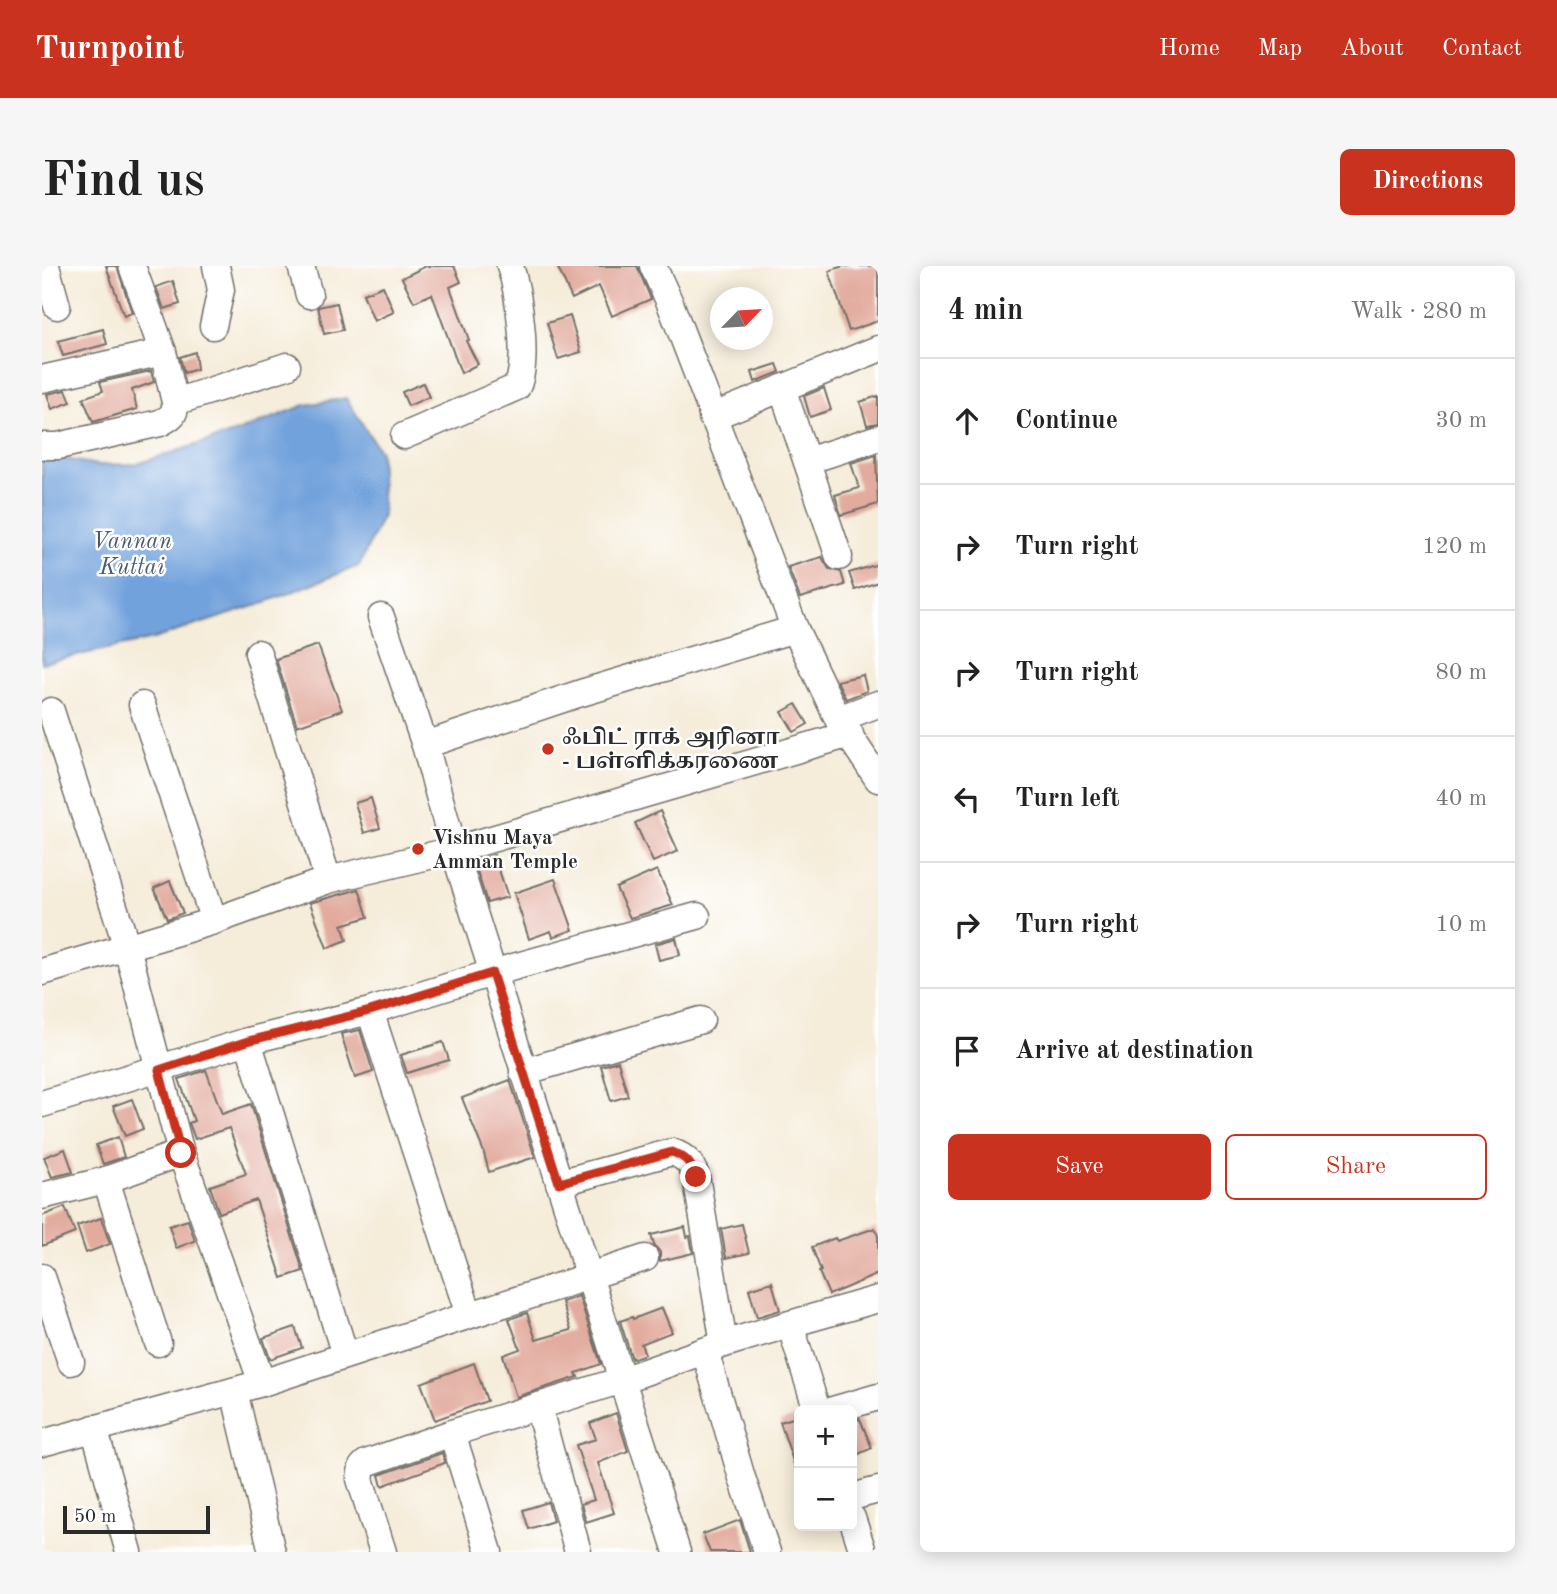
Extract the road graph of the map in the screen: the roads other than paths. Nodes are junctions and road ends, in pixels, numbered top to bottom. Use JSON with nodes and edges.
{"nodes":[{"id":1,"x":46,"y":266,"type":"edge"},
{"id":2,"x":132,"y":266,"type":"edge"},
{"id":3,"x":216,"y":266,"type":"edge"},
{"id":4,"x":301,"y":266,"type":"edge"},
{"id":5,"x":510,"y":266,"type":"edge"},
{"id":6,"x":653,"y":266,"type":"edge"},
{"id":7,"x":309,"y":295,"type":"dead end"},
{"id":8,"x":57,"y":306,"type":"dead end"},
{"id":9,"x":213,"y":326,"type":"dead end"},
{"id":10,"x":878,"y":349,"type":"edge"},
{"id":11,"x":163,"y":352,"type":"junction"},
{"id":12,"x":287,"y":366,"type":"dead end"},
{"id":13,"x":42,"y":379,"type":"edge"},
{"id":14,"x":782,"y":388,"type":"junction"},
{"id":15,"x":175,"y":402,"type":"junction"},
{"id":16,"x":712,"y":417,"type":"junction"},
{"id":17,"x":404,"y":436,"type":"dead end"},
{"id":18,"x":878,"y":438,"type":"edge"},
{"id":19,"x":42,"y":446,"type":"edge"},
{"id":20,"x":807,"y":461,"type":"junction"},
{"id":21,"x":839,"y":557,"type":"dead end"},
{"id":22,"x":381,"y":617,"type":"dead end"},
{"id":23,"x":795,"y":629,"type":"junction"},
{"id":24,"x":258,"y":653,"type":"dead end"},
{"id":25,"x":878,"y":704,"type":"edge"},
{"id":26,"x":142,"y":705,"type":"dead end"},
{"id":27,"x":51,"y":712,"type":"dead end"},
{"id":28,"x":844,"y":726,"type":"junction"},
{"id":29,"x":425,"y":745,"type":"junction"},
{"id":30,"x":878,"y":779,"type":"edge"},
{"id":31,"x":454,"y":850,"type":"junction"},
{"id":32,"x":328,"y":880,"type":"junction"},
{"id":33,"x":697,"y":916,"type":"dead end"},
{"id":34,"x":214,"y":921,"type":"junction"},
{"id":35,"x":127,"y":947,"type":"junction"},
{"id":36,"x":42,"y":972,"type":"edge"},
{"id":37,"x":492,"y":973,"type":"junction"},
{"id":38,"x":370,"y":1011,"type":"junction"},
{"id":39,"x":701,"y":1020,"type":"dead end"},
{"id":40,"x":248,"y":1041,"type":"junction"},
{"id":41,"x":159,"y":1070,"type":"junction"},
{"id":42,"x":523,"y":1072,"type":"junction"},
{"id":43,"x":42,"y":1104,"type":"edge"},
{"id":44,"x":181,"y":1153,"type":"junction"},
{"id":45,"x":106,"y":1180,"type":"junction"},
{"id":46,"x":559,"y":1183,"type":"junction"},
{"id":47,"x":42,"y":1196,"type":"edge"},
{"id":48,"x":645,"y":1258,"type":"dead end"},
{"id":49,"x":589,"y":1276,"type":"junction"},
{"id":50,"x":42,"y":1277,"type":"edge"},
{"id":51,"x":878,"y":1299,"type":"edge"},
{"id":52,"x":469,"y":1315,"type":"junction"},
{"id":53,"x":790,"y":1324,"type":"junction"},
{"id":54,"x":158,"y":1343,"type":"dead end"},
{"id":55,"x":714,"y":1348,"type":"junction"},
{"id":56,"x":345,"y":1355,"type":"junction"},
{"id":57,"x":71,"y":1362,"type":"dead end"},
{"id":58,"x":622,"y":1380,"type":"junction"},
{"id":59,"x":262,"y":1383,"type":"junction"},
{"id":60,"x":234,"y":1391,"type":"junction"},
{"id":61,"x":878,"y":1397,"type":"edge"},
{"id":62,"x":815,"y":1405,"type":"edge"},
{"id":63,"x":850,"y":1405,"type":"edge"},
{"id":64,"x":538,"y":1406,"type":"junction"},
{"id":65,"x":94,"y":1428,"type":"junction"},
{"id":66,"x":452,"y":1433,"type":"junction"},
{"id":67,"x":42,"y":1443,"type":"edge"},
{"id":68,"x":878,"y":1490,"type":"edge"},
{"id":69,"x":857,"y":1496,"type":"edge"},
{"id":70,"x":856,"y":1531,"type":"edge"},
{"id":71,"x":130,"y":1552,"type":"edge"},
{"id":72,"x":272,"y":1552,"type":"edge"},
{"id":73,"x":383,"y":1552,"type":"edge"},
{"id":74,"x":489,"y":1552,"type":"edge"},
{"id":75,"x":578,"y":1552,"type":"edge"},
{"id":76,"x":677,"y":1552,"type":"edge"},
{"id":77,"x":767,"y":1552,"type":"edge"},
{"id":78,"x":863,"y":1552,"type":"edge"}],
"edges":[{"from":1,"to":8,"type":"street"},
{"from":2,"to":11,"type":"street"},
{"from":3,"to":9,"type":"street"},
{"from":4,"to":7,"type":"street"},
{"from":5,"to":17,"type":"street"},
{"from":6,"to":16,"type":"street"},
{"from":10,"to":14,"type":"street"},
{"from":11,"to":13,"type":"street"},
{"from":11,"to":15,"type":"street"},
{"from":12,"to":15,"type":"street"},
{"from":14,"to":16,"type":"street"},
{"from":14,"to":20,"type":"street"},
{"from":15,"to":19,"type":"street"},
{"from":16,"to":23,"type":"street"},
{"from":18,"to":20,"type":"street"},
{"from":20,"to":21,"type":"street"},
{"from":22,"to":29,"type":"street"},
{"from":23,"to":28,"type":"street"},
{"from":23,"to":29,"type":"street"},
{"from":24,"to":32,"type":"street"},
{"from":25,"to":28,"type":"street"},
{"from":26,"to":34,"type":"street"},
{"from":27,"to":35,"type":"street"},
{"from":28,"to":30,"type":"street"},
{"from":28,"to":31,"type":"street"},
{"from":29,"to":31,"type":"street"},
{"from":31,"to":32,"type":"street"},
{"from":31,"to":37,"type":"street"},
{"from":32,"to":34,"type":"street"},
{"from":33,"to":37,"type":"street"},
{"from":34,"to":35,"type":"street"},
{"from":35,"to":36,"type":"street"},
{"from":35,"to":41,"type":"street"},
{"from":37,"to":38,"type":"street"},
{"from":37,"to":42,"type":"street"},
{"from":38,"to":40,"type":"street"},
{"from":38,"to":52,"type":"street"},
{"from":39,"to":42,"type":"street"},
{"from":40,"to":41,"type":"street"},
{"from":40,"to":56,"type":"street"},
{"from":41,"to":43,"type":"street"},
{"from":41,"to":44,"type":"street"},
{"from":42,"to":46,"type":"street"},
{"from":44,"to":45,"type":"street"},
{"from":44,"to":59,"type":"street"},
{"from":45,"to":47,"type":"street"},
{"from":45,"to":54,"type":"street"},
{"from":46,"to":49,"type":"street"},
{"from":46,"to":55,"type":"street"},
{"from":48,"to":49,"type":"street"},
{"from":49,"to":52,"type":"street"},
{"from":49,"to":58,"type":"street"},
{"from":50,"to":57,"type":"street"},
{"from":51,"to":53,"type":"street"},
{"from":52,"to":56,"type":"street"},
{"from":53,"to":55,"type":"street"},
{"from":53,"to":62,"type":"street"},
{"from":55,"to":58,"type":"street"},
{"from":55,"to":77,"type":"street"},
{"from":56,"to":59,"type":"street"},
{"from":58,"to":64,"type":"street"},
{"from":58,"to":76,"type":"street"},
{"from":59,"to":60,"type":"street"},
{"from":60,"to":65,"type":"street"},
{"from":60,"to":72,"type":"street"},
{"from":61,"to":63,"type":"street"},
{"from":64,"to":66,"type":"street"},
{"from":64,"to":75,"type":"street"},
{"from":65,"to":67,"type":"street"},
{"from":65,"to":71,"type":"street"},
{"from":66,"to":73,"type":"street"},
{"from":66,"to":74,"type":"street"},
{"from":68,"to":69,"type":"street"},
{"from":70,"to":78,"type":"street"}]}
